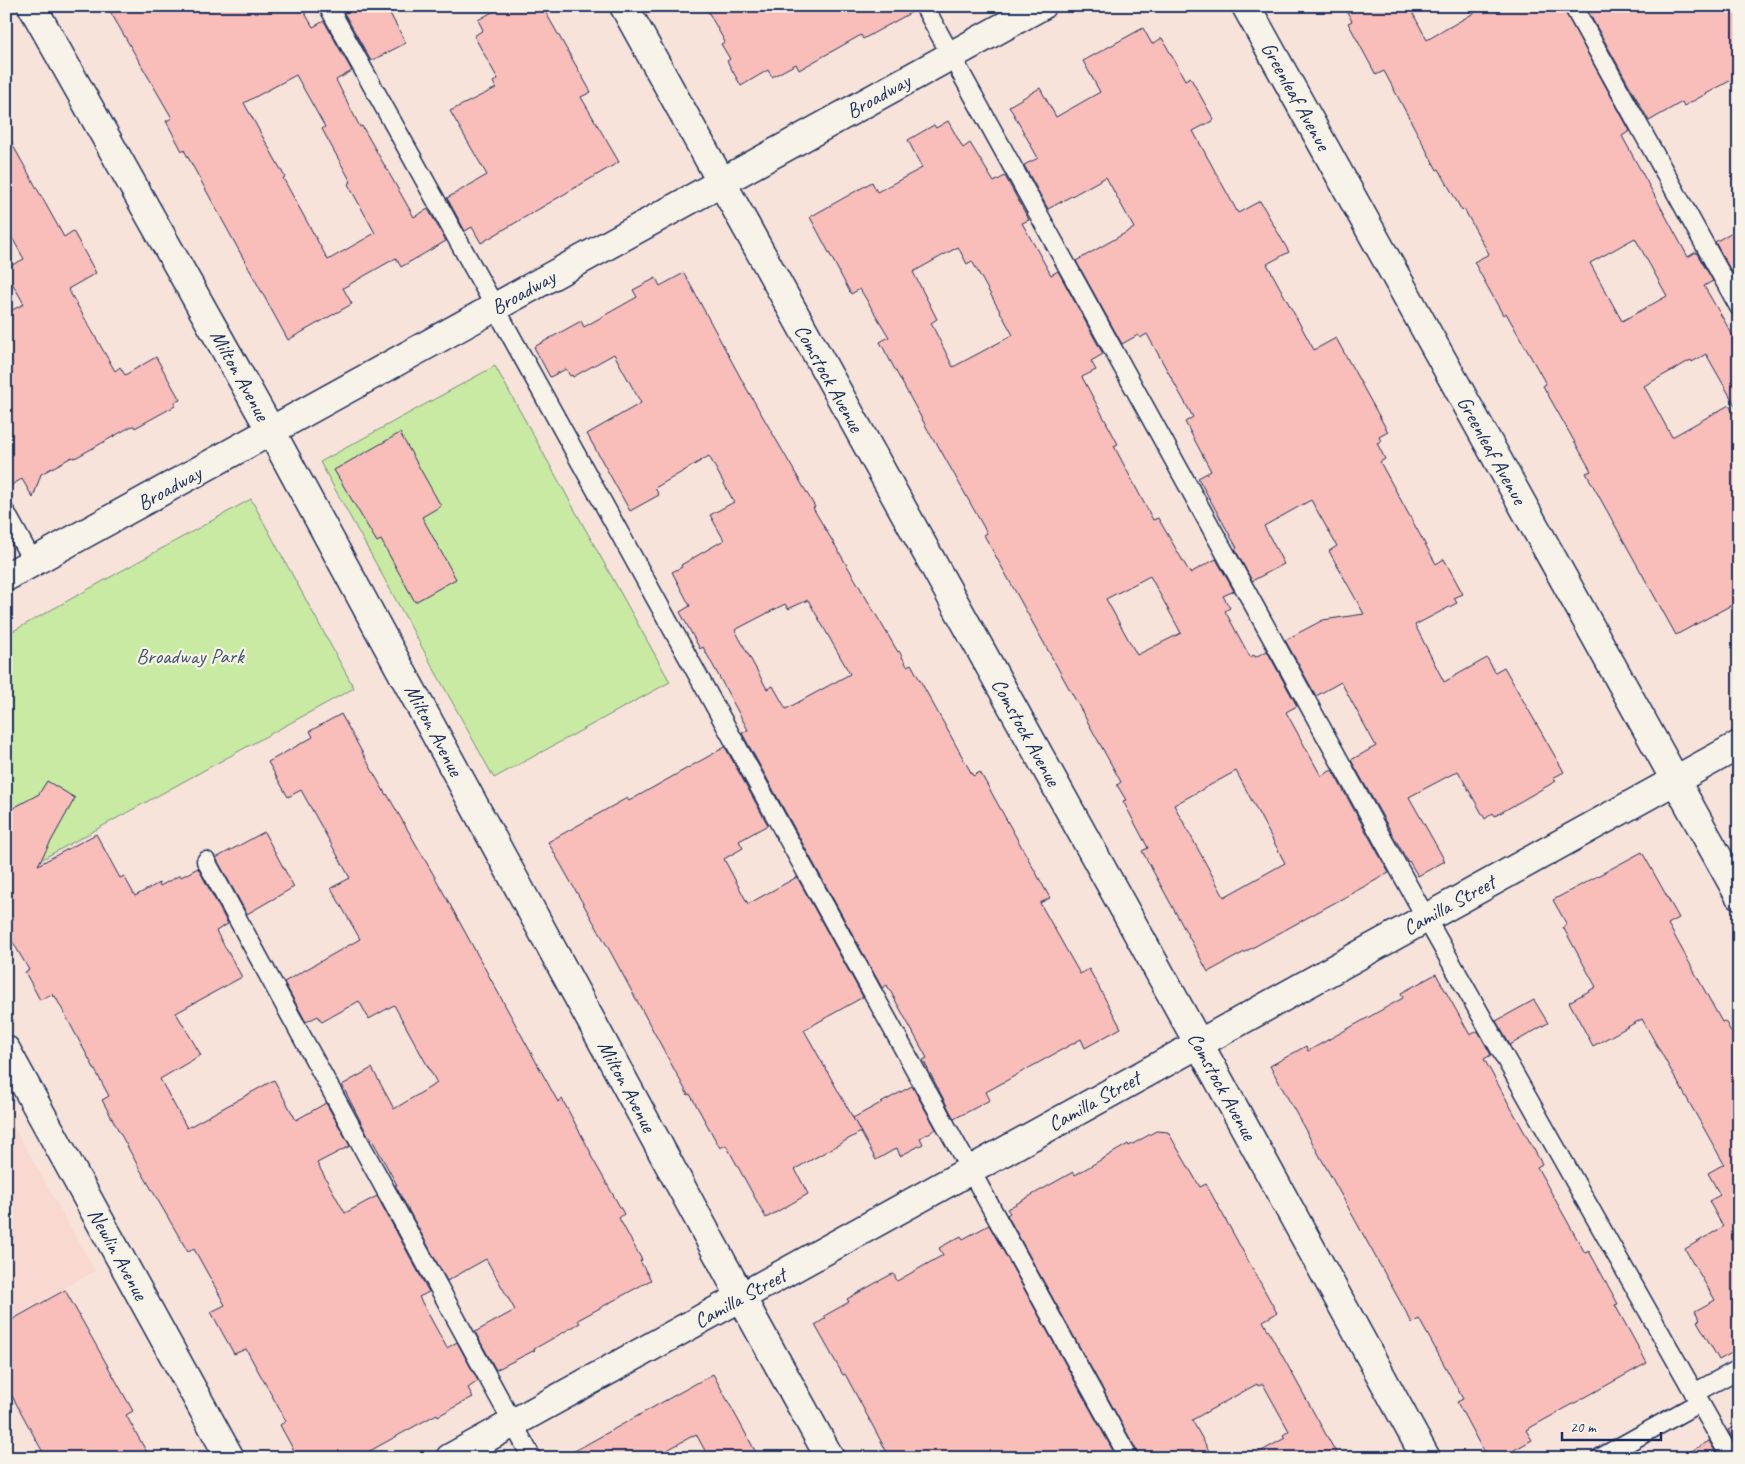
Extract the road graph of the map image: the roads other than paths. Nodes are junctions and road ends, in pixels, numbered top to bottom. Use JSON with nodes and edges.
{"nodes":[{"id":1,"x":32,"y":6,"type":"edge"},
{"id":2,"x":328,"y":6,"type":"edge"},
{"id":3,"x":624,"y":6,"type":"edge"},
{"id":4,"x":924,"y":6,"type":"edge"},
{"id":5,"x":1040,"y":6,"type":"edge"},
{"id":6,"x":1246,"y":6,"type":"edge"},
{"id":7,"x":1573,"y":6,"type":"edge"},
{"id":8,"x":951,"y":55,"type":"junction"},
{"id":9,"x":721,"y":183,"type":"junction"},
{"id":10,"x":495,"y":307,"type":"junction"},
{"id":11,"x":1739,"y":307,"type":"edge"},
{"id":12,"x":271,"y":431,"type":"junction"},
{"id":13,"x":6,"y":513,"type":"edge"},
{"id":14,"x":34,"y":562,"type":"junction"},
{"id":15,"x":6,"y":577,"type":"edge"},
{"id":16,"x":1739,"y":745,"type":"edge"},
{"id":17,"x":1675,"y":780,"type":"junction"},
{"id":18,"x":206,"y":862,"type":"dead end"},
{"id":19,"x":1739,"y":894,"type":"edge"},
{"id":20,"x":1426,"y":918,"type":"junction"},
{"id":21,"x":1199,"y":1044,"type":"junction"},
{"id":22,"x":6,"y":1050,"type":"edge"},
{"id":23,"x":971,"y":1170,"type":"junction"},
{"id":24,"x":741,"y":1297,"type":"junction"},
{"id":25,"x":1739,"y":1369,"type":"edge"},
{"id":26,"x":1697,"y":1398,"type":"junction"},
{"id":27,"x":513,"y":1423,"type":"junction"},
{"id":28,"x":230,"y":1458,"type":"edge"},
{"id":29,"x":450,"y":1458,"type":"edge"},
{"id":30,"x":532,"y":1458,"type":"edge"},
{"id":31,"x":830,"y":1458,"type":"edge"},
{"id":32,"x":1129,"y":1458,"type":"edge"},
{"id":33,"x":1426,"y":1458,"type":"edge"},
{"id":34,"x":1600,"y":1458,"type":"edge"},
{"id":35,"x":1731,"y":1458,"type":"edge"}],
"edges":[{"from":1,"to":12,"type":"street","name":"Milton Avenue"},
{"from":2,"to":10,"type":"lane"},
{"from":3,"to":9,"type":"street","name":"Comstock Avenue"},
{"from":4,"to":8,"type":"lane"},
{"from":5,"to":8,"type":"street","name":"Broadway"},
{"from":6,"to":17,"type":"street","name":"Greenleaf Avenue"},
{"from":7,"to":11,"type":"lane"},
{"from":8,"to":9,"type":"street","name":"Broadway"},
{"from":8,"to":20,"type":"lane"},
{"from":9,"to":10,"type":"street","name":"Broadway"},
{"from":9,"to":21,"type":"street","name":"Comstock Avenue"},
{"from":10,"to":12,"type":"street","name":"Broadway"},
{"from":10,"to":23,"type":"lane"},
{"from":12,"to":14,"type":"street","name":"Broadway"},
{"from":12,"to":24,"type":"street","name":"Milton Avenue"},
{"from":13,"to":14,"type":"lane"},
{"from":14,"to":15,"type":"street","name":"Broadway"},
{"from":16,"to":17,"type":"street","name":"Camilla Street"},
{"from":17,"to":19,"type":"street","name":"Greenleaf Avenue"},
{"from":17,"to":20,"type":"street","name":"Camilla Street"},
{"from":18,"to":27,"type":"lane"},
{"from":20,"to":21,"type":"street","name":"Camilla Street"},
{"from":20,"to":26,"type":"lane"},
{"from":21,"to":23,"type":"street","name":"Camilla Street"},
{"from":21,"to":33,"type":"street","name":"Comstock Avenue"},
{"from":22,"to":28,"type":"street","name":"Newlin Avenue"},
{"from":23,"to":24,"type":"street","name":"Camilla Street"},
{"from":23,"to":32,"type":"lane"},
{"from":24,"to":27,"type":"street","name":"Camilla Street"},
{"from":24,"to":31,"type":"street","name":"Milton Avenue"},
{"from":25,"to":26,"type":"lane"},
{"from":26,"to":34,"type":"lane"},
{"from":26,"to":35,"type":"lane"},
{"from":27,"to":29,"type":"street","name":"Camilla Street"},
{"from":27,"to":30,"type":"lane"}]}
